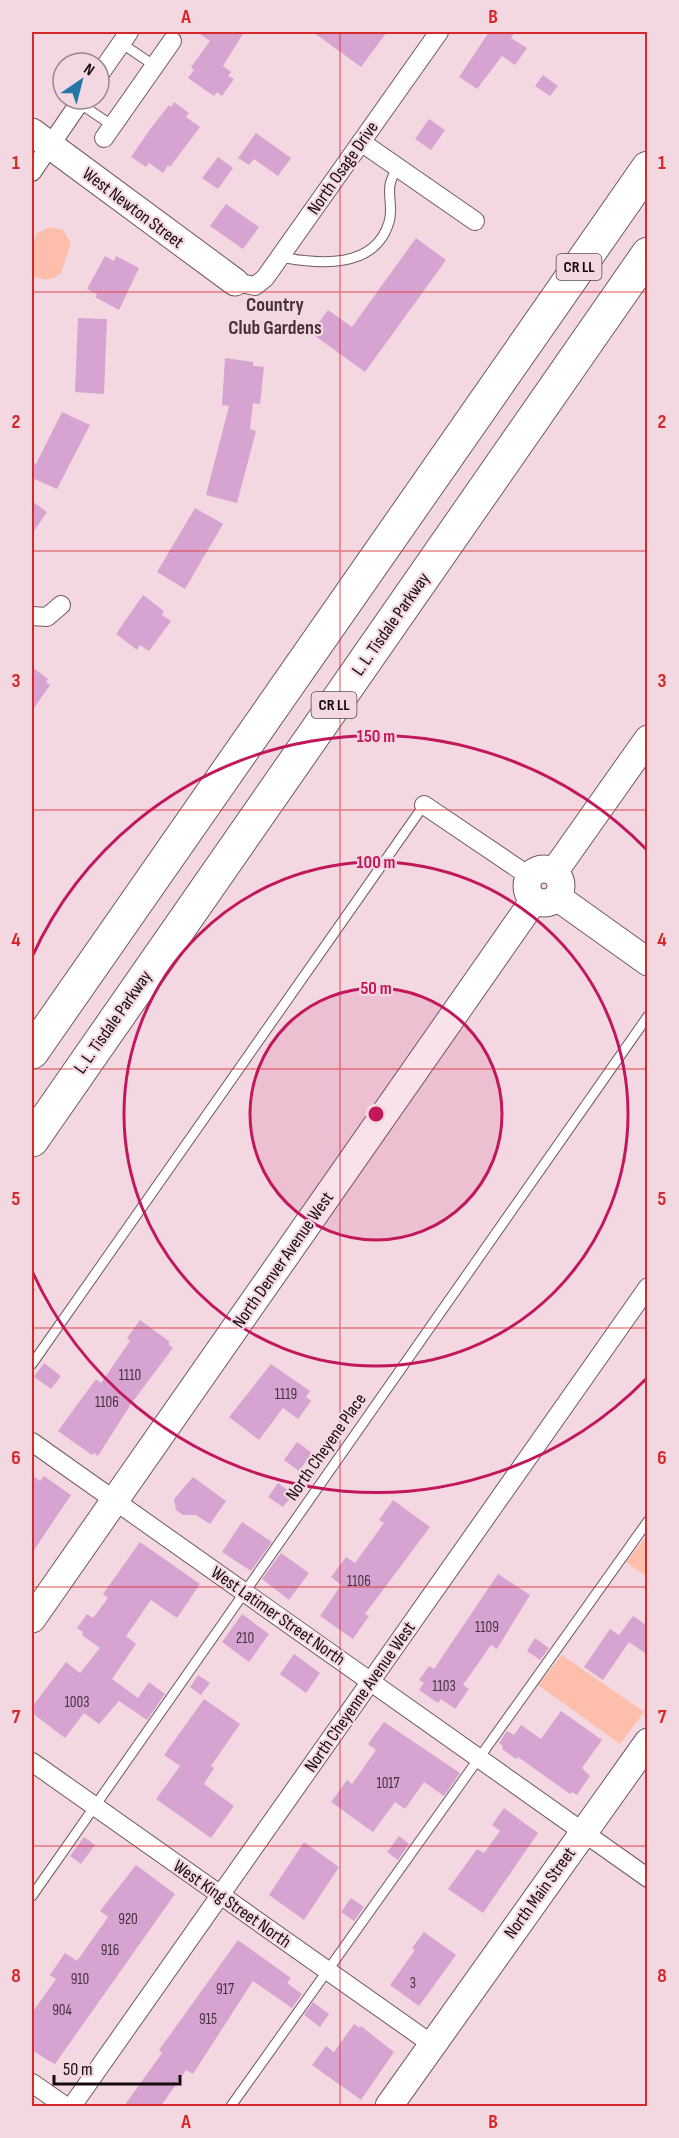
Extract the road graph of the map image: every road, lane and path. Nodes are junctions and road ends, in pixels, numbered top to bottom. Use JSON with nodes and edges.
{"nodes":[{"id":1,"x":439,"y":32,"type":"edge"},
{"id":2,"x":125,"y":37,"type":"edge"},
{"id":3,"x":172,"y":41,"type":"dead end"},
{"id":4,"x":111,"y":57,"type":"edge"},
{"id":5,"x":155,"y":66,"type":"junction"},
{"id":6,"x":70,"y":111,"type":"edge"},
{"id":7,"x":90,"y":111,"type":"edge"},
{"id":8,"x":108,"y":132,"type":"joint"},
{"id":9,"x":41,"y":139,"type":"edge"},
{"id":10,"x":361,"y":142,"type":"junction"},
{"id":11,"x":648,"y":143,"type":"edge"},
{"id":12,"x":397,"y":167,"type":"junction"},
{"id":13,"x":648,"y":168,"type":"edge"},
{"id":14,"x":32,"y":172,"type":"edge"},
{"id":15,"x":475,"y":221,"type":"dead end"},
{"id":16,"x":610,"y":223,"type":"junction"},
{"id":17,"x":280,"y":257,"type":"junction"},
{"id":18,"x":644,"y":261,"type":"edge"},
{"id":19,"x":236,"y":282,"type":"joint"},
{"id":20,"x":61,"y":605,"type":"dead end"},
{"id":21,"x":32,"y":616,"type":"edge"},
{"id":22,"x":648,"y":739,"type":"edge"},
{"id":23,"x":424,"y":805,"type":"joint"},
{"id":24,"x":544,"y":887,"type":"junction"},
{"id":25,"x":648,"y":962,"type":"edge"},
{"id":26,"x":648,"y":1016,"type":"edge"},
{"id":27,"x":32,"y":1052,"type":"edge"},
{"id":28,"x":32,"y":1140,"type":"edge"},
{"id":29,"x":648,"y":1287,"type":"edge"},
{"id":30,"x":32,"y":1364,"type":"edge"},
{"id":31,"x":32,"y":1442,"type":"edge"},
{"id":32,"x":115,"y":1501,"type":"junction"},
{"id":33,"x":648,"y":1521,"type":"edge"},
{"id":34,"x":244,"y":1592,"type":"junction"},
{"id":35,"x":32,"y":1618,"type":"edge"},
{"id":36,"x":371,"y":1682,"type":"junction"},
{"id":37,"x":648,"y":1742,"type":"edge"},
{"id":38,"x":480,"y":1759,"type":"junction"},
{"id":39,"x":32,"y":1762,"type":"edge"},
{"id":40,"x":94,"y":1808,"type":"junction"},
{"id":41,"x":584,"y":1833,"type":"junction"},
{"id":42,"x":648,"y":1878,"type":"edge"},
{"id":43,"x":32,"y":1896,"type":"edge"},
{"id":44,"x":220,"y":1896,"type":"junction"},
{"id":45,"x":328,"y":1971,"type":"junction"},
{"id":46,"x":433,"y":2045,"type":"junction"},
{"id":47,"x":32,"y":2083,"type":"edge"},
{"id":48,"x":396,"y":2098,"type":"edge"},
{"id":49,"x":65,"y":2106,"type":"edge"},
{"id":50,"x":72,"y":2106,"type":"edge"},
{"id":51,"x":231,"y":2106,"type":"edge"}],
"edges":[{"from":1,"to":10,"type":"street","name":"North Osage Drive"},
{"from":2,"to":4,"type":"street"},
{"from":2,"to":5,"type":"lane"},
{"from":3,"to":5,"type":"street"},
{"from":5,"to":8,"type":"street"},
{"from":6,"to":9,"type":"street"},
{"from":7,"to":8,"type":"lane"},
{"from":9,"to":14,"type":"street"},
{"from":9,"to":19,"type":"street","name":"West Newton Street"},
{"from":10,"to":12,"type":"street"},
{"from":10,"to":17,"type":"street","name":"North Osage Drive"},
{"from":11,"to":16,"type":"highway"},
{"from":12,"to":15,"type":"street"},
{"from":12,"to":17,"type":"lane"},
{"from":13,"to":16,"type":"highway","number":"CR LL"},
{"from":16,"to":27,"type":"highway","number":"CR LL"},
{"from":17,"to":19,"type":"street","name":"North Osage Drive"},
{"from":18,"to":28,"type":"highway","name":"L. L. Tisdale Parkway","number":"CR LL"},
{"from":20,"to":21,"type":"street"},
{"from":22,"to":24,"type":"street","name":"North Denver Avenue West"},
{"from":23,"to":24,"type":"street"},
{"from":23,"to":30,"type":"lane"},
{"from":24,"to":25,"type":"street"},
{"from":24,"to":32,"type":"street","name":"North Denver Avenue West"},
{"from":26,"to":34,"type":"lane","name":"North Cheyene Place"},
{"from":29,"to":36,"type":"street","name":"North Cheyenne Avenue West"},
{"from":31,"to":32,"type":"street","name":"West Latimer Street North"},
{"from":32,"to":34,"type":"street","name":"West Latimer Street North"},
{"from":32,"to":35,"type":"street","name":"North Denver Avenue West"},
{"from":33,"to":38,"type":"lane"},
{"from":34,"to":36,"type":"street","name":"West Latimer Street North"},
{"from":34,"to":40,"type":"lane","name":"North Cheyene Place"},
{"from":36,"to":38,"type":"street","name":"West Latimer Street North"},
{"from":36,"to":44,"type":"street","name":"North Cheyenne Avenue West"},
{"from":37,"to":41,"type":"street","name":"North Main Street"},
{"from":38,"to":41,"type":"street","name":"West Latimer Street North"},
{"from":38,"to":45,"type":"lane"},
{"from":39,"to":40,"type":"street","name":"West King Street North"},
{"from":40,"to":43,"type":"lane","name":"North Cheyene Place"},
{"from":40,"to":44,"type":"street","name":"West King Street North"},
{"from":41,"to":42,"type":"street","name":"West Latimer Street North"},
{"from":41,"to":46,"type":"street","name":"North Main Street"},
{"from":44,"to":45,"type":"street","name":"West King Street North"},
{"from":44,"to":50,"type":"street","name":"North Cheyenne Avenue West"},
{"from":45,"to":46,"type":"street","name":"West King Street North"},
{"from":45,"to":51,"type":"lane"},
{"from":46,"to":48,"type":"street","name":"North Main Street"},
{"from":47,"to":49,"type":"street"}]}
